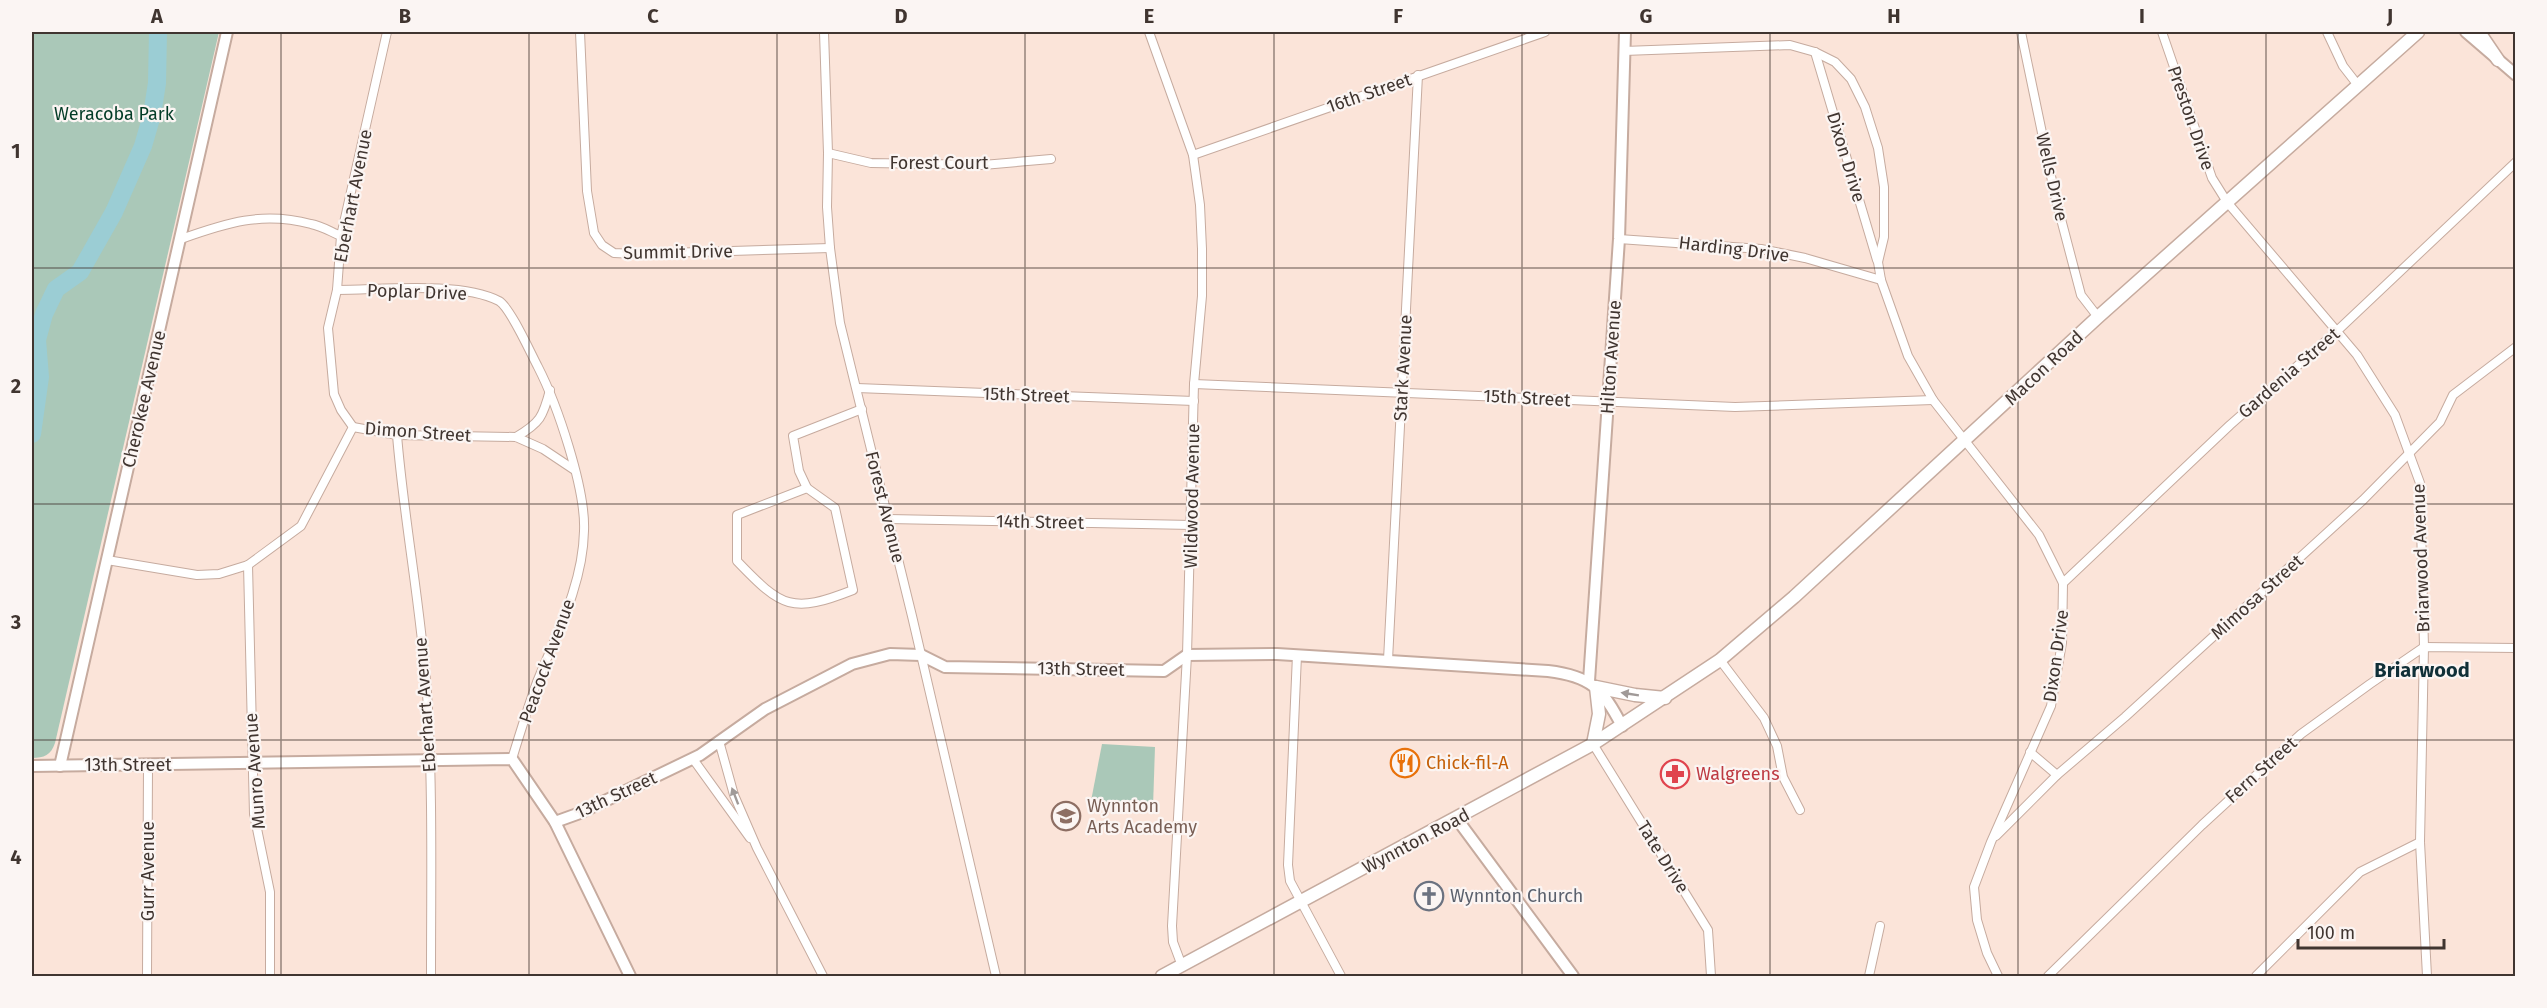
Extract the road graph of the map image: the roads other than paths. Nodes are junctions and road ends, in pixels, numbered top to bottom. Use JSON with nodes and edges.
{"nodes":[{"id":1,"x":227,"y":32,"type":"edge"},
{"id":2,"x":387,"y":32,"type":"edge"},
{"id":3,"x":580,"y":32,"type":"edge"},
{"id":4,"x":824,"y":32,"type":"edge"},
{"id":5,"x":1149,"y":32,"type":"edge"},
{"id":6,"x":1545,"y":32,"type":"edge"},
{"id":7,"x":1625,"y":32,"type":"edge"},
{"id":8,"x":2021,"y":32,"type":"edge"},
{"id":9,"x":2162,"y":32,"type":"edge"},
{"id":10,"x":2327,"y":32,"type":"edge"},
{"id":11,"x":2418,"y":32,"type":"edge"},
{"id":12,"x":2466,"y":32,"type":"edge"},
{"id":13,"x":2479,"y":32,"type":"edge"},
{"id":14,"x":1624,"y":51,"type":"junction"},
{"id":15,"x":1815,"y":52,"type":"junction"},
{"id":16,"x":2498,"y":60,"type":"junction"},
{"id":17,"x":1418,"y":75,"type":"junction"},
{"id":18,"x":2516,"y":75,"type":"edge"},
{"id":19,"x":2357,"y":84,"type":"junction"},
{"id":20,"x":828,"y":153,"type":"junction"},
{"id":21,"x":1193,"y":155,"type":"junction"},
{"id":22,"x":1051,"y":159,"type":"dead end"},
{"id":23,"x":2516,"y":162,"type":"edge"},
{"id":24,"x":2227,"y":202,"type":"junction"},
{"id":25,"x":341,"y":236,"type":"junction"},
{"id":26,"x":180,"y":239,"type":"junction"},
{"id":27,"x":1618,"y":239,"type":"junction"},
{"id":28,"x":830,"y":248,"type":"junction"},
{"id":29,"x":1878,"y":262,"type":"junction"},
{"id":30,"x":1881,"y":280,"type":"junction"},
{"id":31,"x":337,"y":290,"type":"junction"},
{"id":32,"x":2098,"y":317,"type":"junction"},
{"id":33,"x":517,"y":327,"type":"joint"},
{"id":34,"x":2337,"y":331,"type":"junction"},
{"id":35,"x":2516,"y":348,"type":"edge"},
{"id":36,"x":1194,"y":384,"type":"junction"},
{"id":37,"x":857,"y":388,"type":"junction"},
{"id":38,"x":550,"y":390,"type":"junction"},
{"id":39,"x":1402,"y":393,"type":"junction"},
{"id":40,"x":1194,"y":400,"type":"junction"},
{"id":41,"x":1933,"y":400,"type":"junction"},
{"id":42,"x":1609,"y":402,"type":"junction"},
{"id":43,"x":862,"y":409,"type":"junction"},
{"id":44,"x":353,"y":427,"type":"junction"},
{"id":45,"x":397,"y":435,"type":"junction"},
{"id":46,"x":516,"y":437,"type":"junction"},
{"id":47,"x":1964,"y":441,"type":"junction"},
{"id":48,"x":2410,"y":453,"type":"junction"},
{"id":49,"x":574,"y":469,"type":"junction"},
{"id":50,"x":807,"y":488,"type":"junction"},
{"id":51,"x":888,"y":519,"type":"junction"},
{"id":52,"x":1192,"y":525,"type":"junction"},
{"id":53,"x":107,"y":560,"type":"junction"},
{"id":54,"x":248,"y":565,"type":"junction"},
{"id":55,"x":2062,"y":583,"type":"junction"},
{"id":56,"x":2424,"y":647,"type":"junction"},
{"id":57,"x":2516,"y":648,"type":"edge"},
{"id":58,"x":921,"y":655,"type":"junction"},
{"id":59,"x":1187,"y":655,"type":"junction"},
{"id":60,"x":1297,"y":655,"type":"junction"},
{"id":61,"x":1388,"y":660,"type":"junction"},
{"id":62,"x":1720,"y":660,"type":"junction"},
{"id":63,"x":1593,"y":684,"type":"junction"},
{"id":64,"x":1665,"y":698,"type":"junction"},
{"id":65,"x":1622,"y":726,"type":"junction"},
{"id":66,"x":719,"y":741,"type":"junction"},
{"id":67,"x":1593,"y":744,"type":"junction"},
{"id":68,"x":2030,"y":752,"type":"junction"},
{"id":69,"x":512,"y":759,"type":"junction"},
{"id":70,"x":693,"y":759,"type":"junction"},
{"id":71,"x":431,"y":761,"type":"junction"},
{"id":72,"x":252,"y":763,"type":"junction"},
{"id":73,"x":32,"y":766,"type":"edge"},
{"id":74,"x":60,"y":766,"type":"junction"},
{"id":75,"x":148,"y":766,"type":"junction"},
{"id":76,"x":2057,"y":775,"type":"junction"},
{"id":77,"x":1800,"y":810,"type":"dead end"},
{"id":78,"x":1457,"y":819,"type":"junction"},
{"id":79,"x":555,"y":822,"type":"junction"},
{"id":80,"x":1991,"y":842,"type":"junction"},
{"id":81,"x":2420,"y":842,"type":"junction"},
{"id":82,"x":758,"y":848,"type":"junction"},
{"id":83,"x":1302,"y":903,"type":"junction"},
{"id":84,"x":1880,"y":926,"type":"dead end"},
{"id":85,"x":1182,"y":966,"type":"junction"},
{"id":86,"x":147,"y":976,"type":"edge"},
{"id":87,"x":270,"y":976,"type":"edge"},
{"id":88,"x":431,"y":976,"type":"edge"},
{"id":89,"x":630,"y":976,"type":"edge"},
{"id":90,"x":823,"y":976,"type":"edge"},
{"id":91,"x":996,"y":976,"type":"edge"},
{"id":92,"x":1162,"y":976,"type":"edge"},
{"id":93,"x":1341,"y":976,"type":"edge"},
{"id":94,"x":1573,"y":976,"type":"edge"},
{"id":95,"x":1711,"y":976,"type":"edge"},
{"id":96,"x":1869,"y":976,"type":"edge"},
{"id":97,"x":1998,"y":976,"type":"edge"},
{"id":98,"x":2048,"y":976,"type":"edge"},
{"id":99,"x":2256,"y":976,"type":"edge"},
{"id":100,"x":2427,"y":976,"type":"edge"}],
"edges":[{"from":1,"to":26,"type":"street","name":"Cherokee Avenue"},
{"from":2,"to":25,"type":"street","name":"Eberhart Avenue"},
{"from":3,"to":28,"type":"street","name":"Summit Drive"},
{"from":4,"to":20,"type":"street","name":"Forest Avenue"},
{"from":5,"to":21,"type":"street","name":"Wildwood Avenue"},
{"from":6,"to":17,"type":"street","name":"16th Street"},
{"from":7,"to":14,"type":"street","name":"Hilton Avenue"},
{"from":8,"to":32,"type":"street","name":"Wells Drive"},
{"from":9,"to":24,"type":"street","name":"Preston Drive"},
{"from":10,"to":19,"type":"street"},
{"from":11,"to":19,"type":"main road","name":"Macon Road"},
{"from":12,"to":16,"type":"street"},
{"from":13,"to":16,"type":"main road"},
{"from":14,"to":15,"type":"street","name":"Dixon Drive"},
{"from":14,"to":27,"type":"street","name":"Hilton Avenue"},
{"from":15,"to":29,"type":"street","name":"Dixon Drive"},
{"from":15,"to":29,"type":"street","name":"Dixon Drive"},
{"from":16,"to":18,"type":"street"},
{"from":17,"to":21,"type":"street","name":"16th Street"},
{"from":17,"to":39,"type":"street","name":"Stark Avenue"},
{"from":19,"to":24,"type":"main road","name":"Macon Road"},
{"from":20,"to":22,"type":"street","name":"Forest Court"},
{"from":20,"to":28,"type":"street","name":"Forest Avenue"},
{"from":21,"to":36,"type":"street","name":"Wildwood Avenue"},
{"from":23,"to":34,"type":"street","name":"Gardenia Street"},
{"from":24,"to":32,"type":"main road","name":"Macon Road"},
{"from":24,"to":34,"type":"street","name":"Briarwood Avenue"},
{"from":25,"to":26,"type":"street"},
{"from":25,"to":31,"type":"street","name":"Eberhart Avenue"},
{"from":26,"to":53,"type":"street","name":"Cherokee Avenue"},
{"from":27,"to":30,"type":"street","name":"Harding Drive"},
{"from":27,"to":42,"type":"street","name":"Hilton Avenue"},
{"from":28,"to":37,"type":"street","name":"Forest Avenue"},
{"from":29,"to":30,"type":"street","name":"Dixon Drive"},
{"from":30,"to":41,"type":"street","name":"Dixon Drive"},
{"from":31,"to":33,"type":"street","name":"Poplar Drive"},
{"from":31,"to":44,"type":"street","name":"Eberhart Avenue"},
{"from":32,"to":47,"type":"main road","name":"Macon Road"},
{"from":33,"to":38,"type":"street","name":"Peacock Avenue"},
{"from":34,"to":48,"type":"street","name":"Briarwood Avenue"},
{"from":34,"to":55,"type":"street","name":"Gardenia Street"},
{"from":35,"to":48,"type":"street","name":"Mimosa Street"},
{"from":36,"to":39,"type":"street","name":"15th Street"},
{"from":36,"to":40,"type":"street","name":"Wildwood Avenue"},
{"from":37,"to":40,"type":"street","name":"15th Street"},
{"from":37,"to":43,"type":"street","name":"Forest Avenue"},
{"from":38,"to":46,"type":"street"},
{"from":38,"to":49,"type":"street","name":"Peacock Avenue"},
{"from":39,"to":42,"type":"street","name":"15th Street"},
{"from":39,"to":61,"type":"street","name":"Stark Avenue"},
{"from":40,"to":52,"type":"street","name":"Wildwood Avenue"},
{"from":41,"to":42,"type":"street","name":"15th Street"},
{"from":41,"to":47,"type":"street","name":"Dixon Drive"},
{"from":42,"to":63,"type":"street","name":"Hilton Avenue"},
{"from":43,"to":50,"type":"street"},
{"from":43,"to":51,"type":"street","name":"Forest Avenue"},
{"from":44,"to":45,"type":"street","name":"Dimon Street"},
{"from":44,"to":54,"type":"street","name":"Dimon Street"},
{"from":45,"to":46,"type":"street","name":"Dimon Street"},
{"from":45,"to":71,"type":"street","name":"Eberhart Avenue"},
{"from":46,"to":49,"type":"street","name":"Dimon Street"},
{"from":47,"to":55,"type":"street","name":"Dixon Drive"},
{"from":47,"to":62,"type":"main road","name":"Macon Road"},
{"from":48,"to":56,"type":"street","name":"Briarwood Avenue"},
{"from":48,"to":76,"type":"street","name":"Mimosa Street"},
{"from":49,"to":69,"type":"street","name":"Peacock Avenue"},
{"from":50,"to":50,"type":"street"},
{"from":51,"to":52,"type":"street","name":"14th Street"},
{"from":51,"to":58,"type":"street","name":"Forest Avenue"},
{"from":52,"to":59,"type":"street","name":"Wildwood Avenue"},
{"from":53,"to":54,"type":"street","name":"Dimon Street"},
{"from":53,"to":74,"type":"street","name":"Cherokee Avenue"},
{"from":54,"to":72,"type":"street","name":"Munro Avenue"},
{"from":55,"to":68,"type":"street","name":"Dixon Drive"},
{"from":56,"to":57,"type":"street"},
{"from":56,"to":81,"type":"street","name":"Briarwood Avenue"},
{"from":56,"to":98,"type":"street","name":"Fern Street"},
{"from":58,"to":59,"type":"street","name":"13th Street"},
{"from":58,"to":66,"type":"street","name":"13th Street"},
{"from":58,"to":91,"type":"street","name":"Forest Avenue"},
{"from":59,"to":60,"type":"street"},
{"from":59,"to":85,"type":"street","name":"Wildwood Avenue"},
{"from":60,"to":61,"type":"street"},
{"from":60,"to":83,"type":"street"},
{"from":61,"to":63,"type":"street"},
{"from":62,"to":64,"type":"main road","name":"Macon Road"},
{"from":62,"to":77,"type":"street"},
{"from":64,"to":63,"type":"main road","one_way":true},
{"from":63,"to":65,"type":"street"},
{"from":63,"to":67,"type":"main road"},
{"from":64,"to":65,"type":"main road","name":"Wynnton Road"},
{"from":65,"to":67,"type":"main road","name":"Wynnton Road"},
{"from":66,"to":70,"type":"street","name":"13th Street"},
{"from":82,"to":66,"type":"street","one_way":true},
{"from":67,"to":78,"type":"main road","name":"Wynnton Road"},
{"from":67,"to":95,"type":"street","name":"Tate Drive"},
{"from":68,"to":76,"type":"street"},
{"from":68,"to":80,"type":"street","name":"Dixon Drive"},
{"from":69,"to":71,"type":"street","name":"13th Street"},
{"from":69,"to":79,"type":"street"},
{"from":70,"to":79,"type":"street","name":"13th Street"},
{"from":70,"to":82,"type":"street"},
{"from":71,"to":72,"type":"street","name":"13th Street"},
{"from":71,"to":88,"type":"street","name":"Eberhart Avenue"},
{"from":72,"to":75,"type":"street","name":"13th Street"},
{"from":72,"to":87,"type":"street","name":"Munro Avenue"},
{"from":73,"to":74,"type":"street","name":"13th Street"},
{"from":74,"to":75,"type":"street","name":"13th Street"},
{"from":75,"to":86,"type":"street","name":"Gurr Avenue"},
{"from":76,"to":80,"type":"street","name":"Mimosa Street"},
{"from":78,"to":83,"type":"main road","name":"Wynnton Road"},
{"from":78,"to":94,"type":"street"},
{"from":79,"to":89,"type":"street"},
{"from":80,"to":97,"type":"street","name":"Dixon Drive"},
{"from":81,"to":99,"type":"street"},
{"from":81,"to":100,"type":"street","name":"Briarwood Avenue"},
{"from":82,"to":90,"type":"street"},
{"from":83,"to":85,"type":"main road","name":"Wynnton Road"},
{"from":83,"to":93,"type":"street"},
{"from":84,"to":96,"type":"street"},
{"from":85,"to":92,"type":"main road","name":"Wynnton Road"}]}
